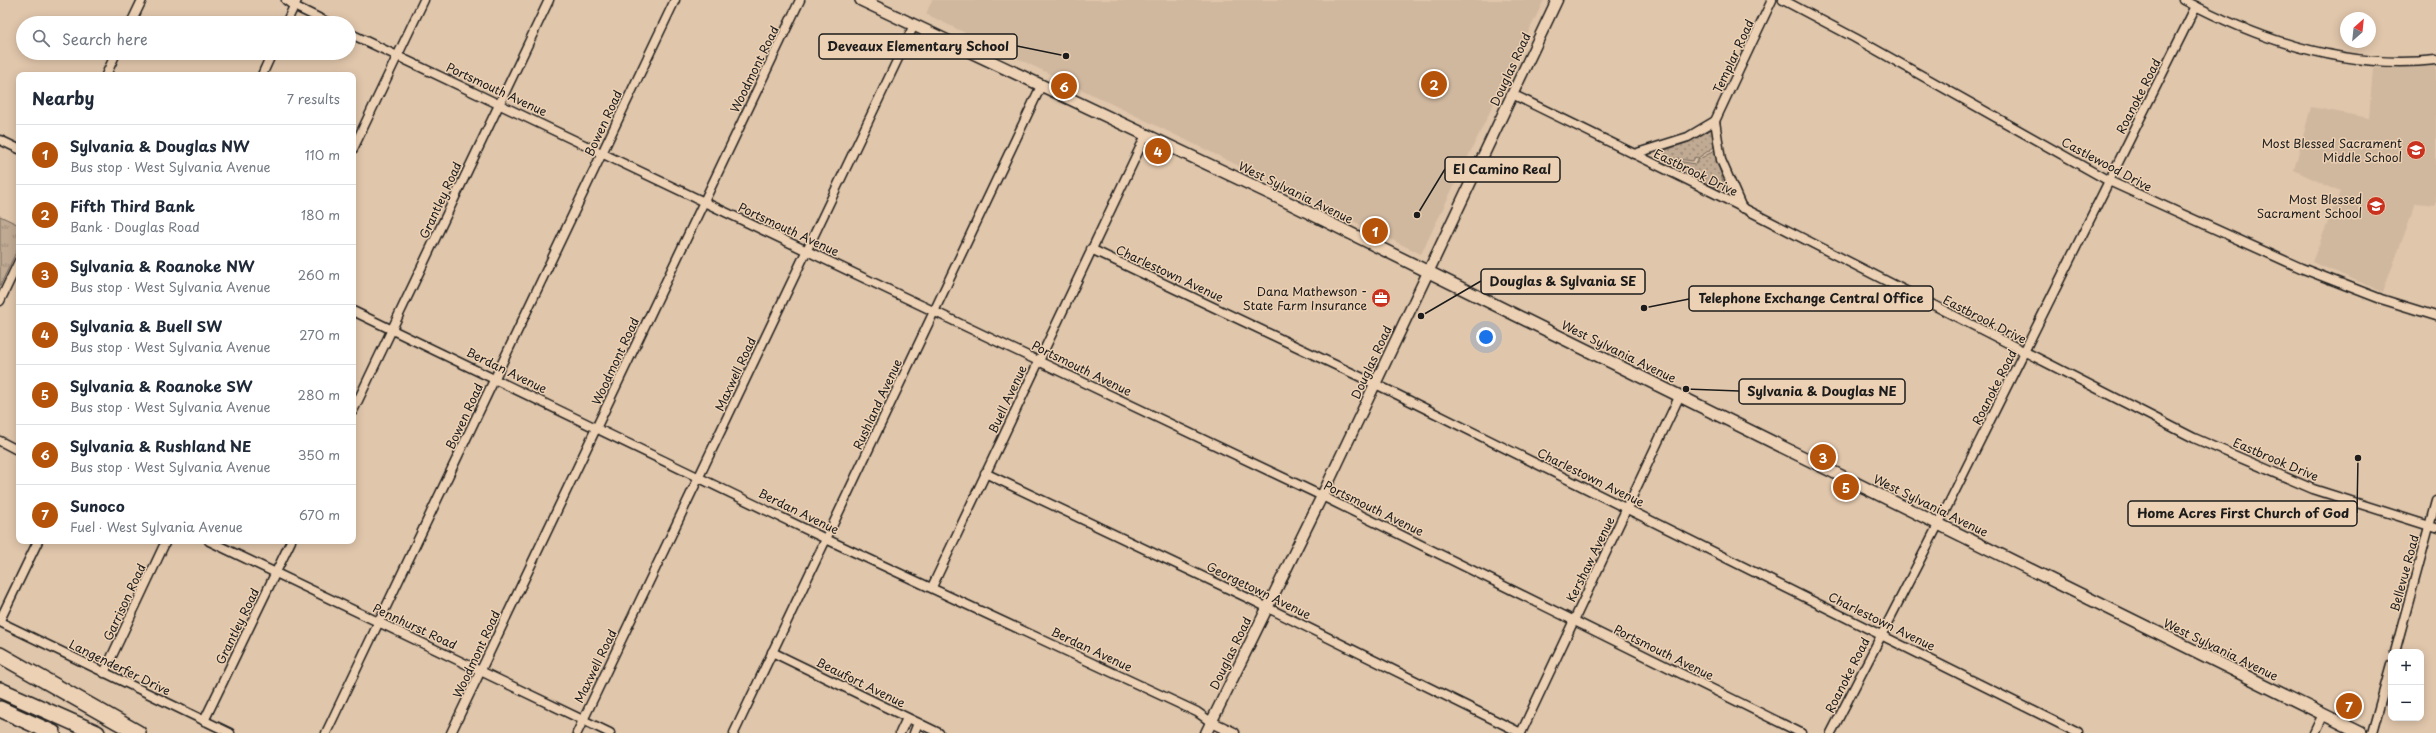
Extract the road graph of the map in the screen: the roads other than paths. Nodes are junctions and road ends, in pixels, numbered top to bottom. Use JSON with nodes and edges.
{"nodes":[{"id":1,"x":142,"y":0,"type":"edge"},
{"id":2,"x":286,"y":0,"type":"edge"},
{"id":3,"x":424,"y":0,"type":"edge"},
{"id":4,"x":549,"y":0,"type":"edge"},
{"id":5,"x":675,"y":0,"type":"edge"},
{"id":6,"x":800,"y":0,"type":"edge"},
{"id":7,"x":862,"y":0,"type":"edge"},
{"id":8,"x":1557,"y":0,"type":"edge"},
{"id":9,"x":1772,"y":0,"type":"edge"},
{"id":10,"x":1783,"y":0,"type":"edge"},
{"id":11,"x":2184,"y":0,"type":"edge"},
{"id":12,"x":296,"y":3,"type":"edge"},
{"id":13,"x":2196,"y":6,"type":"junction"},
{"id":14,"x":134,"y":16,"type":"edge"},
{"id":15,"x":290,"y":16,"type":"edge"},
{"id":16,"x":317,"y":16,"type":"edge"},
{"id":17,"x":914,"y":25,"type":"junction"},
{"id":18,"x":356,"y":36,"type":"edge"},
{"id":19,"x":397,"y":56,"type":"junction"},
{"id":20,"x":113,"y":60,"type":"edge"},
{"id":21,"x":269,"y":60,"type":"edge"},
{"id":22,"x":2436,"y":60,"type":"edge"},
{"id":23,"x":107,"y":72,"type":"edge"},
{"id":24,"x":263,"y":72,"type":"edge"},
{"id":25,"x":1042,"y":86,"type":"junction"},
{"id":26,"x":1512,"y":94,"type":"junction"},
{"id":27,"x":500,"y":103,"type":"junction"},
{"id":28,"x":1715,"y":121,"type":"junction"},
{"id":29,"x":1146,"y":135,"type":"junction"},
{"id":30,"x":0,"y":140,"type":"edge"},
{"id":31,"x":356,"y":143,"type":"edge"},
{"id":32,"x":16,"y":148,"type":"edge"},
{"id":33,"x":602,"y":152,"type":"junction"},
{"id":34,"x":1634,"y":154,"type":"junction"},
{"id":35,"x":2109,"y":181,"type":"junction"},
{"id":36,"x":704,"y":202,"type":"junction"},
{"id":37,"x":1742,"y":208,"type":"junction"},
{"id":38,"x":1092,"y":249,"type":"junction"},
{"id":39,"x":807,"y":250,"type":"junction"},
{"id":40,"x":16,"y":267,"type":"edge"},
{"id":41,"x":1428,"y":272,"type":"junction"},
{"id":42,"x":0,"y":301,"type":"edge"},
{"id":43,"x":934,"y":311,"type":"junction"},
{"id":44,"x":356,"y":312,"type":"edge"},
{"id":45,"x":2436,"y":316,"type":"edge"},
{"id":46,"x":392,"y":330,"type":"junction"},
{"id":47,"x":2024,"y":352,"type":"junction"},
{"id":48,"x":1039,"y":360,"type":"junction"},
{"id":49,"x":495,"y":378,"type":"junction"},
{"id":50,"x":1375,"y":384,"type":"junction"},
{"id":51,"x":1680,"y":395,"type":"junction"},
{"id":52,"x":356,"y":405,"type":"edge"},
{"id":53,"x":597,"y":428,"type":"junction"},
{"id":54,"x":0,"y":442,"type":"edge"},
{"id":55,"x":16,"y":450,"type":"edge"},
{"id":56,"x":985,"y":473,"type":"junction"},
{"id":57,"x":700,"y":477,"type":"junction"},
{"id":58,"x":1322,"y":496,"type":"junction"},
{"id":59,"x":2436,"y":501,"type":"edge"},
{"id":60,"x":1627,"y":509,"type":"junction"},
{"id":61,"x":1939,"y":523,"type":"junction"},
{"id":62,"x":2432,"y":528,"type":"edge"},
{"id":63,"x":826,"y":539,"type":"junction"},
{"id":64,"x":37,"y":544,"type":"edge"},
{"id":65,"x":165,"y":544,"type":"edge"},
{"id":66,"x":215,"y":544,"type":"edge"},
{"id":67,"x":290,"y":544,"type":"edge"},
{"id":68,"x":276,"y":572,"type":"junction"},
{"id":69,"x":932,"y":588,"type":"junction"},
{"id":70,"x":1266,"y":607,"type":"junction"},
{"id":71,"x":1573,"y":620,"type":"junction"},
{"id":72,"x":0,"y":621,"type":"edge"},
{"id":73,"x":378,"y":622,"type":"junction"},
{"id":74,"x":1882,"y":635,"type":"junction"},
{"id":75,"x":2396,"y":649,"type":"edge"},
{"id":76,"x":772,"y":652,"type":"junction"},
{"id":77,"x":0,"y":655,"type":"edge"},
{"id":78,"x":481,"y":671,"type":"junction"},
{"id":79,"x":104,"y":673,"type":"junction"},
{"id":80,"x":2388,"y":676,"type":"edge"},
{"id":81,"x":0,"y":690,"type":"edge"},
{"id":82,"x":0,"y":709,"type":"edge"},
{"id":83,"x":2323,"y":714,"type":"junction"},
{"id":84,"x":0,"y":718,"type":"edge"},
{"id":85,"x":907,"y":718,"type":"junction"},
{"id":86,"x":583,"y":720,"type":"junction"},
{"id":87,"x":204,"y":721,"type":"junction"},
{"id":88,"x":1211,"y":722,"type":"junction"},
{"id":89,"x":918,"y":723,"type":"junction"},
{"id":90,"x":37,"y":733,"type":"edge"},
{"id":91,"x":53,"y":733,"type":"edge"},
{"id":92,"x":97,"y":733,"type":"edge"},
{"id":93,"x":138,"y":733,"type":"edge"},
{"id":94,"x":230,"y":733,"type":"edge"},
{"id":95,"x":326,"y":733,"type":"edge"},
{"id":96,"x":451,"y":733,"type":"edge"},
{"id":97,"x":577,"y":733,"type":"edge"},
{"id":98,"x":610,"y":733,"type":"edge"},
{"id":99,"x":734,"y":733,"type":"edge"},
{"id":100,"x":900,"y":733,"type":"edge"},
{"id":101,"x":914,"y":733,"type":"edge"},
{"id":102,"x":939,"y":733,"type":"edge"},
{"id":103,"x":1206,"y":733,"type":"edge"},
{"id":104,"x":1234,"y":733,"type":"edge"},
{"id":105,"x":1521,"y":733,"type":"edge"},
{"id":106,"x":1801,"y":733,"type":"edge"},
{"id":107,"x":1831,"y":733,"type":"edge"},
{"id":108,"x":2078,"y":733,"type":"edge"},
{"id":109,"x":2314,"y":733,"type":"edge"},
{"id":110,"x":2361,"y":733,"type":"edge"},
{"id":111,"x":2372,"y":733,"type":"edge"}],
"edges":[{"from":1,"to":14,"type":"street"},
{"from":2,"to":12,"type":"street"},
{"from":3,"to":19,"type":"street"},
{"from":4,"to":27,"type":"street","name":"Grantley Road"},
{"from":5,"to":33,"type":"street","name":"Bowen Road"},
{"from":6,"to":36,"type":"street","name":"Woodmont Road"},
{"from":7,"to":17,"type":"main road","name":"West Sylvania Avenue"},
{"from":8,"to":26,"type":"street","name":"Douglas Road"},
{"from":9,"to":28,"type":"street","name":"Templar Road"},
{"from":10,"to":35,"type":"street","name":"Castlewood Drive"},
{"from":11,"to":13,"type":"street"},
{"from":12,"to":15,"type":"street"},
{"from":12,"to":16,"type":"street"},
{"from":13,"to":22,"type":"street"},
{"from":13,"to":35,"type":"street","name":"Roanoke Road"},
{"from":17,"to":25,"type":"main road","name":"West Sylvania Avenue"},
{"from":17,"to":39,"type":"street","name":"Maxwell Road"},
{"from":18,"to":19,"type":"street","name":"Portsmouth Avenue"},
{"from":19,"to":27,"type":"street","name":"Portsmouth Avenue"},
{"from":19,"to":31,"type":"street"},
{"from":20,"to":23,"type":"street"},
{"from":21,"to":24,"type":"street"},
{"from":25,"to":29,"type":"main road","name":"West Sylvania Avenue"},
{"from":25,"to":43,"type":"street","name":"Rushland Avenue"},
{"from":26,"to":34,"type":"street","name":"Eastbrook Drive"},
{"from":26,"to":41,"type":"street","name":"Douglas Road"},
{"from":27,"to":33,"type":"street","name":"Portsmouth Avenue"},
{"from":27,"to":46,"type":"street","name":"Grantley Road"},
{"from":28,"to":34,"type":"street"},
{"from":28,"to":37,"type":"street"},
{"from":29,"to":38,"type":"street","name":"Buell Avenue"},
{"from":29,"to":41,"type":"main road","name":"West Sylvania Avenue"},
{"from":30,"to":32,"type":"street"},
{"from":33,"to":36,"type":"street","name":"Portsmouth Avenue"},
{"from":33,"to":49,"type":"street","name":"Bowen Road"},
{"from":34,"to":37,"type":"street","name":"Eastbrook Drive"},
{"from":35,"to":45,"type":"street","name":"Castlewood Drive"},
{"from":35,"to":47,"type":"street","name":"Roanoke Road"},
{"from":36,"to":39,"type":"street","name":"Portsmouth Avenue"},
{"from":36,"to":53,"type":"street","name":"Woodmont Road"},
{"from":37,"to":47,"type":"street","name":"Eastbrook Drive"},
{"from":38,"to":48,"type":"street","name":"Buell Avenue"},
{"from":38,"to":50,"type":"street","name":"Charlestown Avenue"},
{"from":39,"to":43,"type":"street","name":"Portsmouth Avenue"},
{"from":39,"to":57,"type":"street","name":"Maxwell Road"},
{"from":40,"to":42,"type":"street"},
{"from":41,"to":50,"type":"street","name":"Douglas Road"},
{"from":41,"to":51,"type":"main road","name":"West Sylvania Avenue"},
{"from":43,"to":48,"type":"street","name":"Portsmouth Avenue"},
{"from":43,"to":63,"type":"street","name":"Rushland Avenue"},
{"from":44,"to":46,"type":"street","name":"Berdan Avenue"},
{"from":46,"to":49,"type":"street","name":"Berdan Avenue"},
{"from":46,"to":52,"type":"street","name":"Grantley Road"},
{"from":47,"to":61,"type":"street","name":"Roanoke Road"},
{"from":47,"to":62,"type":"street","name":"Eastbrook Drive"},
{"from":48,"to":56,"type":"street","name":"Buell Avenue"},
{"from":48,"to":58,"type":"street","name":"Portsmouth Avenue"},
{"from":49,"to":53,"type":"street","name":"Berdan Avenue"},
{"from":49,"to":73,"type":"street","name":"Bowen Road"},
{"from":50,"to":58,"type":"street","name":"Douglas Road"},
{"from":50,"to":60,"type":"street","name":"Charlestown Avenue"},
{"from":51,"to":60,"type":"street","name":"Kershaw Avenue"},
{"from":51,"to":61,"type":"main road","name":"West Sylvania Avenue"},
{"from":53,"to":57,"type":"street","name":"Berdan Avenue"},
{"from":53,"to":78,"type":"street","name":"Woodmont Road"},
{"from":54,"to":55,"type":"street"},
{"from":56,"to":69,"type":"street","name":"Buell Avenue"},
{"from":56,"to":70,"type":"street","name":"Georgetown Avenue"},
{"from":57,"to":63,"type":"street","name":"Berdan Avenue"},
{"from":57,"to":86,"type":"street","name":"Maxwell Road"},
{"from":58,"to":70,"type":"street","name":"Douglas Road"},
{"from":58,"to":71,"type":"street","name":"Portsmouth Avenue"},
{"from":59,"to":62,"type":"street","name":"Bellevue Road"},
{"from":60,"to":71,"type":"street","name":"Kershaw Avenue"},
{"from":60,"to":74,"type":"street","name":"Charlestown Avenue"},
{"from":61,"to":74,"type":"street","name":"Roanoke Road"},
{"from":61,"to":83,"type":"main road","name":"West Sylvania Avenue"},
{"from":62,"to":75,"type":"street","name":"Bellevue Road"},
{"from":63,"to":69,"type":"street","name":"Berdan Avenue"},
{"from":63,"to":76,"type":"street","name":"Rushland Avenue"},
{"from":64,"to":72,"type":"street"},
{"from":65,"to":79,"type":"street","name":"Garrison Road"},
{"from":66,"to":68,"type":"street","name":"Pennhurst Road"},
{"from":67,"to":68,"type":"street","name":"Grantley Road"},
{"from":68,"to":73,"type":"street","name":"Pennhurst Road"},
{"from":68,"to":87,"type":"street","name":"Grantley Road"},
{"from":69,"to":88,"type":"street","name":"Berdan Avenue"},
{"from":70,"to":88,"type":"street","name":"Douglas Road"},
{"from":70,"to":105,"type":"street","name":"Georgetown Avenue"},
{"from":71,"to":105,"type":"street","name":"Kershaw Avenue"},
{"from":71,"to":106,"type":"street","name":"Portsmouth Avenue"},
{"from":72,"to":79,"type":"street","name":"Langenderfer Drive"},
{"from":73,"to":78,"type":"street","name":"Pennhurst Road"},
{"from":73,"to":95,"type":"street","name":"Bowen Road"},
{"from":74,"to":107,"type":"street","name":"Roanoke Road"},
{"from":74,"to":108,"type":"street","name":"Charlestown Avenue"},
{"from":76,"to":85,"type":"street","name":"Beaufort Avenue"},
{"from":76,"to":99,"type":"street","name":"Rushland Avenue"},
{"from":77,"to":93,"type":"highway"},
{"from":78,"to":86,"type":"street","name":"Pennhurst Road"},
{"from":78,"to":96,"type":"street","name":"Woodmont Road"},
{"from":79,"to":87,"type":"street","name":"Langenderfer Drive"},
{"from":80,"to":111,"type":"street"},
{"from":81,"to":92,"type":"highway"},
{"from":82,"to":91,"type":"highway"},
{"from":83,"to":109,"type":"street"},
{"from":83,"to":110,"type":"main road","name":"West Sylvania Avenue"},
{"from":84,"to":90,"type":"highway"},
{"from":85,"to":89,"type":"street","name":"Beaufort Avenue"},
{"from":85,"to":100,"type":"street"},
{"from":86,"to":97,"type":"street","name":"Maxwell Road"},
{"from":86,"to":98,"type":"street","name":"Pennhurst Road"},
{"from":87,"to":94,"type":"street","name":"Langenderfer Drive"},
{"from":88,"to":103,"type":"street","name":"Douglas Road"},
{"from":88,"to":104,"type":"street","name":"Berdan Avenue"},
{"from":89,"to":101,"type":"street"},
{"from":89,"to":102,"type":"street","name":"Beaufort Avenue"}]}
